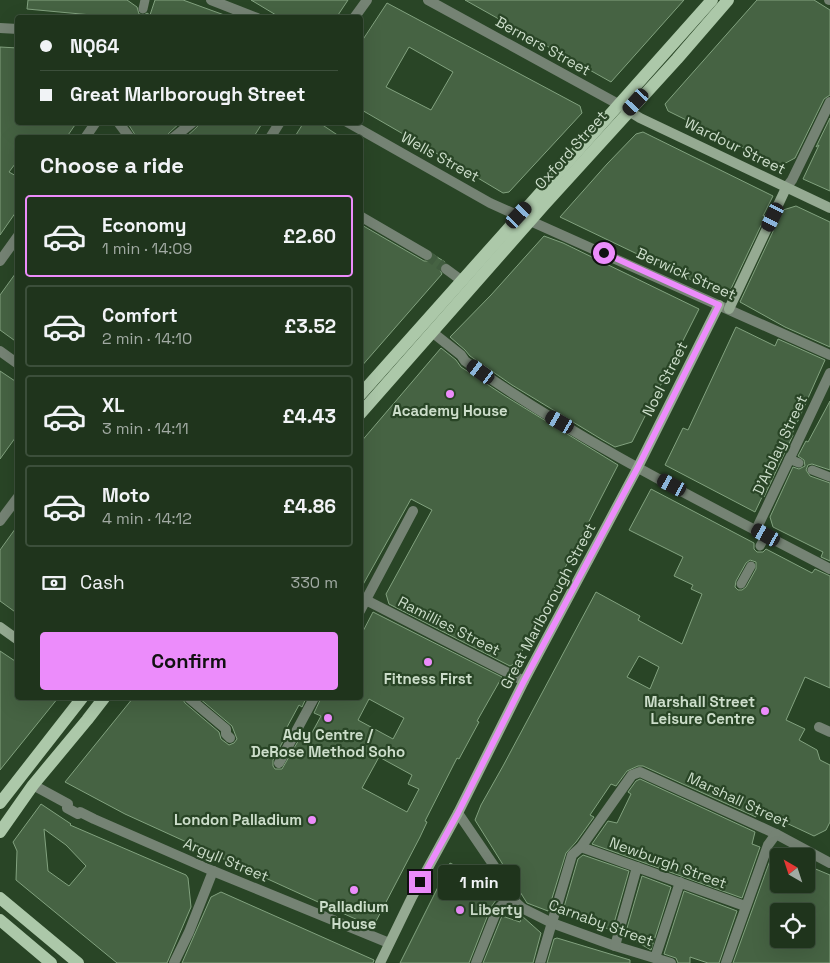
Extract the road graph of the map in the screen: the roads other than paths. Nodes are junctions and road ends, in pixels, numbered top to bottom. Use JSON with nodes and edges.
{"nodes":[{"id":1,"x":211,"y":0,"type":"edge"},
{"id":2,"x":366,"y":0,"type":"edge"},
{"id":3,"x":428,"y":0,"type":"edge"},
{"id":4,"x":712,"y":0,"type":"edge"},
{"id":5,"x":728,"y":0,"type":"edge"},
{"id":6,"x":249,"y":15,"type":"edge"},
{"id":7,"x":356,"y":15,"type":"edge"},
{"id":8,"x":0,"y":28,"type":"edge"},
{"id":9,"x":15,"y":29,"type":"edge"},
{"id":10,"x":830,"y":102,"type":"edge"},
{"id":11,"x":623,"y":107,"type":"junction"},
{"id":12,"x":189,"y":125,"type":"edge"},
{"id":13,"x":352,"y":125,"type":"edge"},
{"id":14,"x":177,"y":135,"type":"edge"},
{"id":15,"x":786,"y":188,"type":"junction"},
{"id":16,"x":830,"y":208,"type":"edge"},
{"id":17,"x":363,"y":218,"type":"edge"},
{"id":18,"x":524,"y":218,"type":"junction"},
{"id":19,"x":15,"y":240,"type":"edge"},
{"id":20,"x":427,"y":255,"type":"tunnel mouth"},
{"id":21,"x":0,"y":261,"type":"edge"},
{"id":22,"x":446,"y":269,"type":"tunnel mouth"},
{"id":23,"x":461,"y":280,"type":"junction"},
{"id":24,"x":724,"y":307,"type":"junction"},
{"id":25,"x":428,"y":327,"type":"junction"},
{"id":26,"x":0,"y":351,"type":"edge"},
{"id":27,"x":830,"y":355,"type":"edge"},
{"id":28,"x":15,"y":362,"type":"edge"},
{"id":29,"x":830,"y":373,"type":"edge"},
{"id":30,"x":363,"y":392,"type":"edge"},
{"id":31,"x":363,"y":410,"type":"edge"},
{"id":32,"x":638,"y":467,"type":"junction"},
{"id":33,"x":812,"y":470,"type":"dead end"},
{"id":34,"x":830,"y":477,"type":"edge"},
{"id":35,"x":15,"y":501,"type":"edge"},
{"id":36,"x":413,"y":511,"type":"dead end"},
{"id":37,"x":0,"y":521,"type":"edge"},
{"id":38,"x":756,"y":530,"type":"junction"},
{"id":39,"x":766,"y":535,"type":"junction"},
{"id":40,"x":760,"y":546,"type":"dead end"},
{"id":41,"x":750,"y":566,"type":"dead end"},
{"id":42,"x":830,"y":569,"type":"edge"},
{"id":43,"x":741,"y":584,"type":"dead end"},
{"id":44,"x":363,"y":599,"type":"edge"},
{"id":45,"x":0,"y":627,"type":"edge"},
{"id":46,"x":15,"y":637,"type":"edge"},
{"id":47,"x":524,"y":681,"type":"junction"},
{"id":48,"x":80,"y":700,"type":"edge"},
{"id":49,"x":103,"y":700,"type":"edge"},
{"id":50,"x":191,"y":700,"type":"edge"},
{"id":51,"x":313,"y":700,"type":"edge"},
{"id":52,"x":819,"y":727,"type":"dead end"},
{"id":53,"x":830,"y":732,"type":"edge"},
{"id":54,"x":230,"y":738,"type":"dead end"},
{"id":55,"x":279,"y":763,"type":"dead end"},
{"id":56,"x":33,"y":784,"type":"junction"},
{"id":57,"x":0,"y":803,"type":"edge"},
{"id":58,"x":458,"y":813,"type":"junction"},
{"id":59,"x":0,"y":832,"type":"edge"},
{"id":60,"x":776,"y":834,"type":"junction"},
{"id":61,"x":580,"y":847,"type":"junction"},
{"id":62,"x":830,"y":863,"type":"edge"},
{"id":63,"x":637,"y":867,"type":"junction"},
{"id":64,"x":213,"y":871,"type":"junction"},
{"id":65,"x":680,"y":882,"type":"junction"},
{"id":66,"x":510,"y":897,"type":"junction"},
{"id":67,"x":0,"y":898,"type":"edge"},
{"id":68,"x":745,"y":906,"type":"junction"},
{"id":69,"x":0,"y":920,"type":"edge"},
{"id":70,"x":552,"y":923,"type":"junction"},
{"id":71,"x":389,"y":943,"type":"junction"},
{"id":72,"x":615,"y":946,"type":"junction"},
{"id":73,"x":655,"y":958,"type":"junction"},
{"id":74,"x":51,"y":963,"type":"edge"},
{"id":75,"x":78,"y":963,"type":"edge"},
{"id":76,"x":174,"y":963,"type":"edge"},
{"id":77,"x":380,"y":963,"type":"edge"},
{"id":78,"x":476,"y":963,"type":"edge"},
{"id":79,"x":540,"y":963,"type":"edge"},
{"id":80,"x":671,"y":963,"type":"edge"},
{"id":81,"x":726,"y":963,"type":"edge"}],
"edges":[{"from":1,"to":6,"type":"street"},
{"from":2,"to":7,"type":"street"},
{"from":3,"to":11,"type":"street","name":"Berners Street"},
{"from":4,"to":11,"type":"main road","name":"Oxford Street"},
{"from":5,"to":11,"type":"main road","name":"Oxford Street"},
{"from":8,"to":9,"type":"street"},
{"from":10,"to":15,"type":"street"},
{"from":11,"to":15,"type":"street","name":"Wardour Street"},
{"from":11,"to":18,"type":"main road","name":"Oxford Street"},
{"from":12,"to":14,"type":"street"},
{"from":13,"to":18,"type":"street","name":"Wells Street"},
{"from":15,"to":16,"type":"street","name":"Wardour Street"},
{"from":15,"to":24,"type":"street","name":"Noel Street"},
{"from":17,"to":20,"type":"street"},
{"from":18,"to":23,"type":"main road","name":"Oxford Street"},
{"from":18,"to":24,"type":"street","name":"Berwick Street"},
{"from":18,"to":25,"type":"main road","name":"Oxford Street"},
{"from":19,"to":21,"type":"street"},
{"from":22,"to":23,"type":"street"},
{"from":23,"to":25,"type":"main road","name":"Oxford Street"},
{"from":24,"to":27,"type":"street","name":"Berwick Street"},
{"from":24,"to":32,"type":"street","name":"Noel Street"},
{"from":25,"to":30,"type":"main road","name":"Oxford Street"},
{"from":25,"to":31,"type":"main road","name":"Oxford Street"},
{"from":25,"to":32,"type":"street"},
{"from":26,"to":28,"type":"street"},
{"from":29,"to":38,"type":"street","name":"D'Arblay Street"},
{"from":32,"to":38,"type":"street"},
{"from":32,"to":47,"type":"street","name":"Great Marlborough Street"},
{"from":33,"to":34,"type":"lane"},
{"from":35,"to":37,"type":"street"},
{"from":36,"to":44,"type":"street"},
{"from":38,"to":39,"type":"street"},
{"from":39,"to":40,"type":"lane"},
{"from":39,"to":42,"type":"street"},
{"from":41,"to":43,"type":"lane"},
{"from":44,"to":47,"type":"street","name":"Ramillies Street"},
{"from":45,"to":46,"type":"street"},
{"from":47,"to":58,"type":"street","name":"Great Marlborough Street"},
{"from":48,"to":57,"type":"main road"},
{"from":49,"to":56,"type":"main road"},
{"from":50,"to":54,"type":"street"},
{"from":51,"to":55,"type":"street"},
{"from":52,"to":53,"type":"street"},
{"from":56,"to":59,"type":"main road"},
{"from":56,"to":64,"type":"street","name":"Argyll Street"},
{"from":58,"to":66,"type":"street"},
{"from":58,"to":71,"type":"street","name":"Great Marlborough Street"},
{"from":60,"to":61,"type":"street","name":"Marshall Street"},
{"from":60,"to":62,"type":"street","name":"Marshall Street"},
{"from":60,"to":68,"type":"street"},
{"from":61,"to":63,"type":"street","name":"Newburgh Street"},
{"from":61,"to":70,"type":"street"},
{"from":63,"to":65,"type":"street","name":"Newburgh Street"},
{"from":63,"to":72,"type":"street"},
{"from":64,"to":71,"type":"street","name":"Argyll Street"},
{"from":64,"to":76,"type":"street"},
{"from":65,"to":68,"type":"street","name":"Newburgh Street"},
{"from":65,"to":73,"type":"street"},
{"from":66,"to":70,"type":"street","name":"Carnaby Street"},
{"from":66,"to":78,"type":"street"},
{"from":67,"to":75,"type":"main road"},
{"from":68,"to":81,"type":"street"},
{"from":69,"to":74,"type":"main road"},
{"from":70,"to":72,"type":"street","name":"Carnaby Street"},
{"from":70,"to":79,"type":"street"},
{"from":71,"to":77,"type":"street","name":"Great Marlborough Street"},
{"from":72,"to":73,"type":"street","name":"Carnaby Street"},
{"from":73,"to":80,"type":"street","name":"Carnaby Street"}]}
